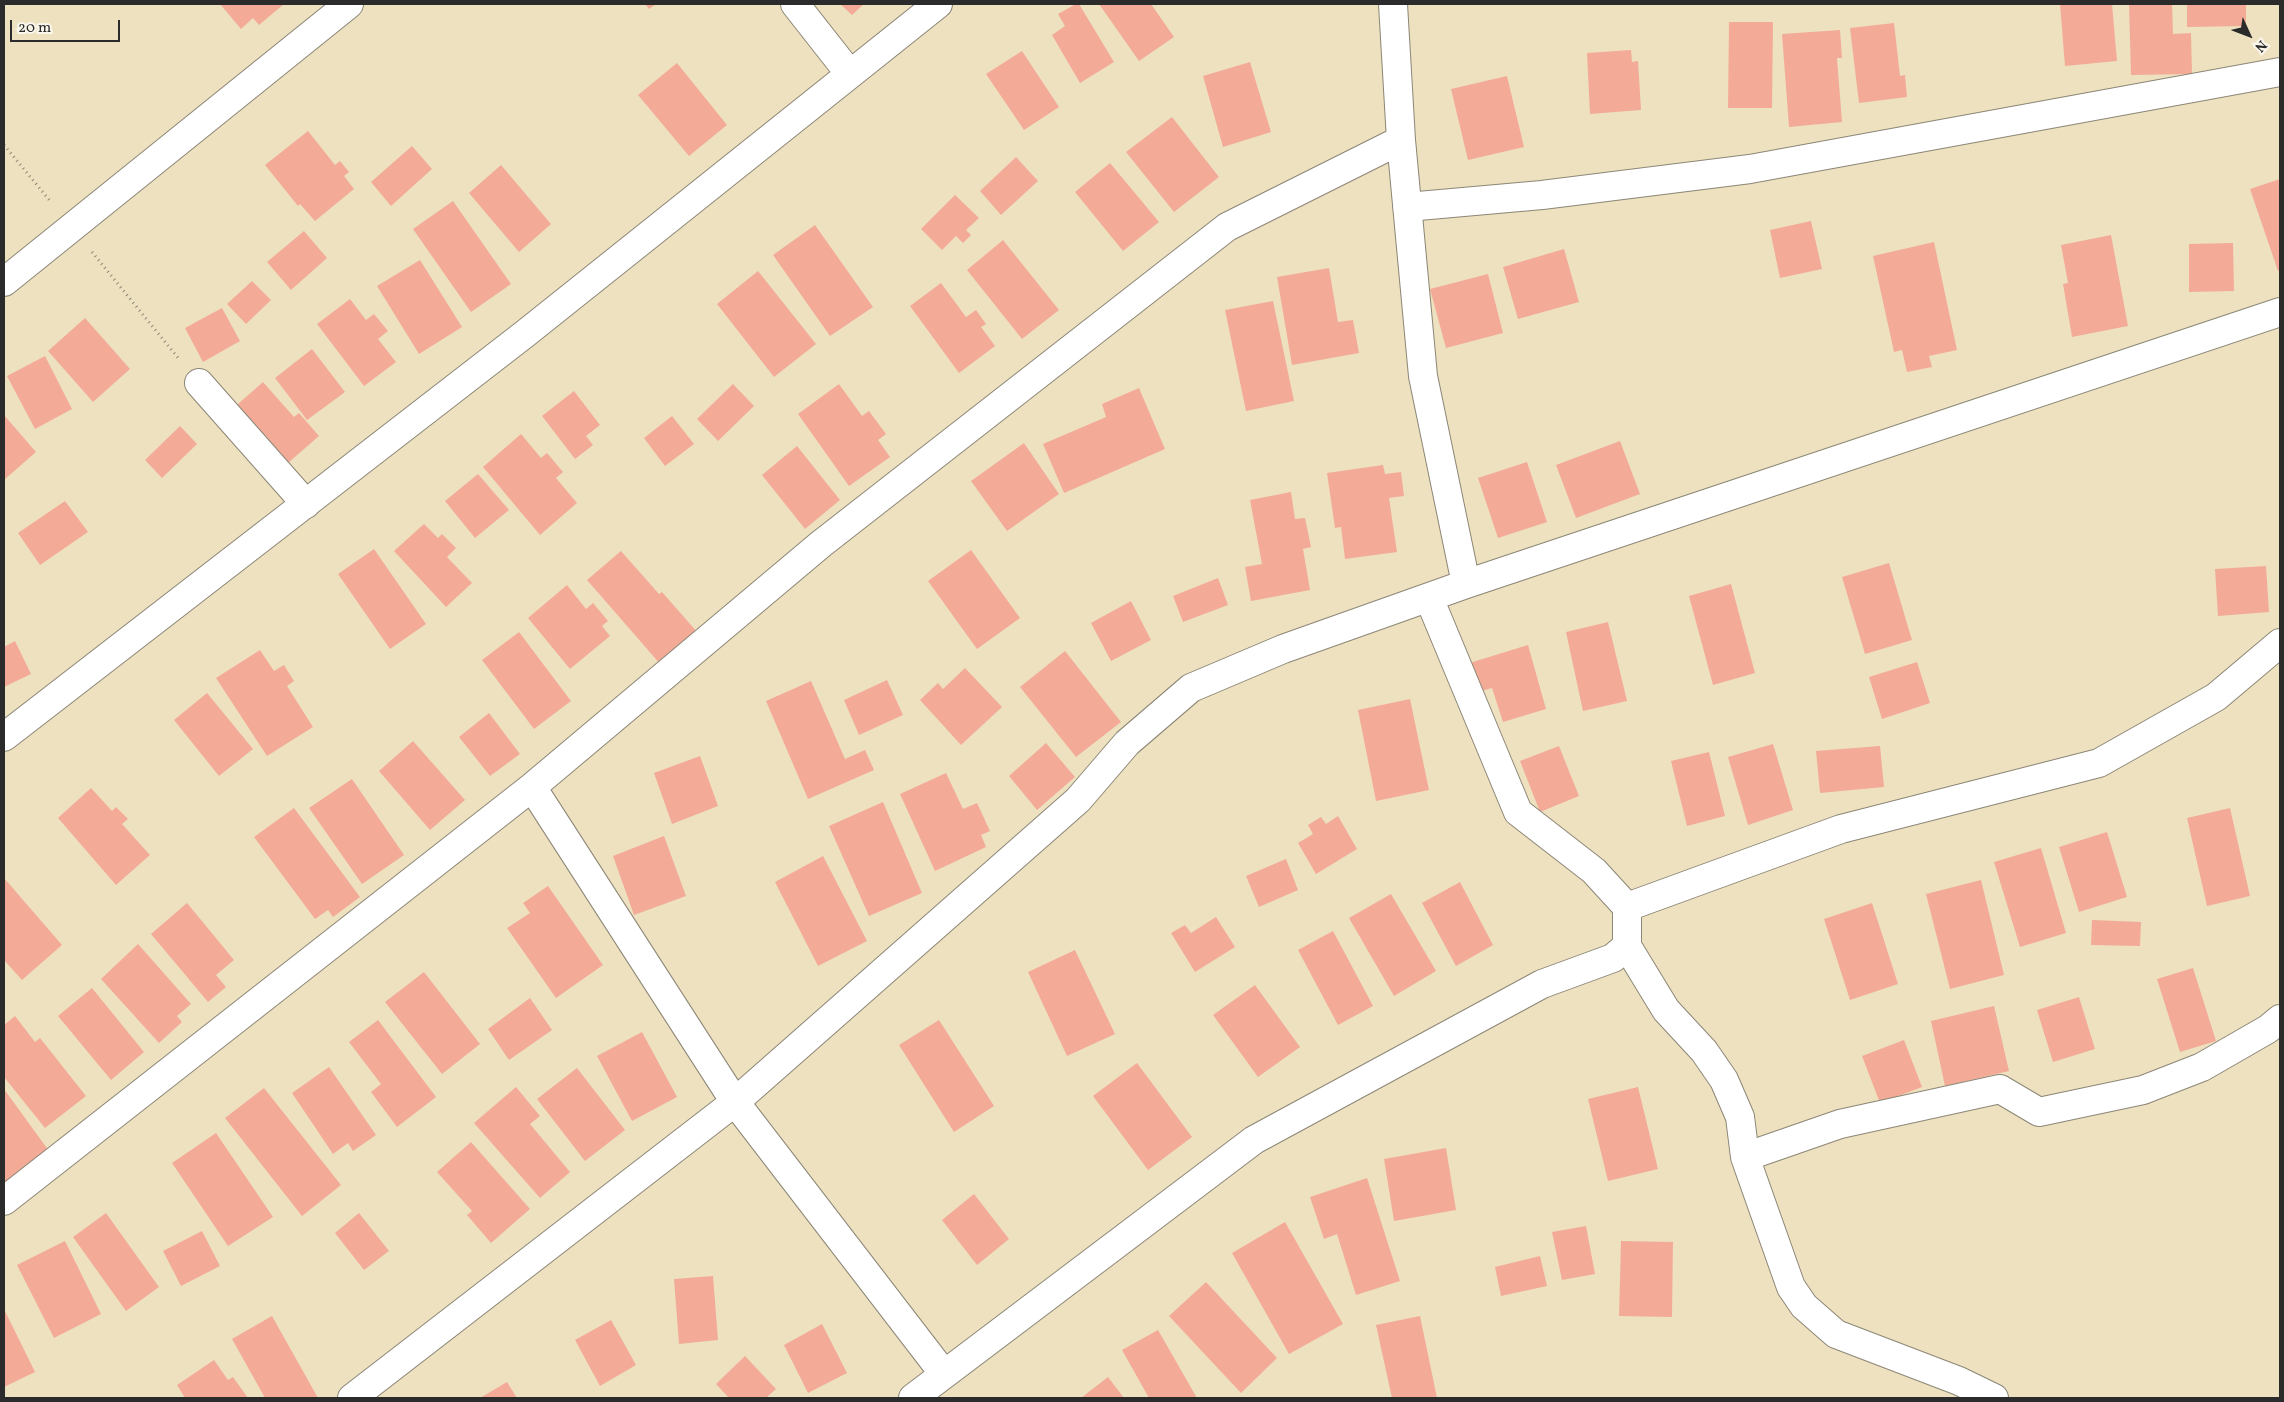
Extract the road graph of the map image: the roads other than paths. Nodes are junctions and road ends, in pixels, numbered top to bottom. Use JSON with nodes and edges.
{"nodes":[{"id":1,"x":349,"y":4,"type":"edge"},
{"id":2,"x":795,"y":4,"type":"edge"},
{"id":3,"x":938,"y":4,"type":"edge"},
{"id":4,"x":1393,"y":4,"type":"edge"},
{"id":5,"x":2280,"y":72,"type":"edge"},
{"id":6,"x":850,"y":74,"type":"junction"},
{"id":7,"x":1401,"y":140,"type":"junction"},
{"id":8,"x":1407,"y":206,"type":"junction"},
{"id":9,"x":4,"y":282,"type":"edge"},
{"id":10,"x":2280,"y":312,"type":"edge"},
{"id":11,"x":199,"y":383,"type":"road end"},
{"id":12,"x":306,"y":504,"type":"junction"},
{"id":13,"x":1466,"y":584,"type":"junction"},
{"id":14,"x":1429,"y":598,"type":"junction"},
{"id":15,"x":2280,"y":643,"type":"edge"},
{"id":16,"x":4,"y":737,"type":"edge"},
{"id":17,"x":532,"y":787,"type":"junction"},
{"id":18,"x":1626,"y":907,"type":"junction"},
{"id":19,"x":1628,"y":946,"type":"junction"},
{"id":20,"x":2280,"y":1019,"type":"edge"},
{"id":21,"x":735,"y":1102,"type":"junction"},
{"id":22,"x":1745,"y":1157,"type":"junction"},
{"id":23,"x":4,"y":1201,"type":"edge"},
{"id":24,"x":944,"y":1374,"type":"junction"},
{"id":25,"x":352,"y":1398,"type":"edge"},
{"id":26,"x":913,"y":1398,"type":"edge"},
{"id":27,"x":1994,"y":1398,"type":"edge"}],
"edges":[{"from":1,"to":9,"type":"street"},
{"from":2,"to":6,"type":"street"},
{"from":3,"to":6,"type":"street"},
{"from":4,"to":7,"type":"street"},
{"from":5,"to":8,"type":"street"},
{"from":6,"to":12,"type":"street"},
{"from":7,"to":8,"type":"street"},
{"from":7,"to":17,"type":"street"},
{"from":8,"to":13,"type":"street"},
{"from":10,"to":13,"type":"street"},
{"from":11,"to":12,"type":"street"},
{"from":12,"to":16,"type":"street"},
{"from":13,"to":14,"type":"street"},
{"from":14,"to":18,"type":"street"},
{"from":14,"to":21,"type":"street"},
{"from":15,"to":18,"type":"street"},
{"from":17,"to":21,"type":"street"},
{"from":17,"to":23,"type":"street"},
{"from":18,"to":19,"type":"street"},
{"from":19,"to":22,"type":"street"},
{"from":19,"to":24,"type":"street"},
{"from":20,"to":22,"type":"street"},
{"from":21,"to":24,"type":"street"},
{"from":21,"to":25,"type":"street"},
{"from":22,"to":27,"type":"street"},
{"from":24,"to":26,"type":"street"}]}
